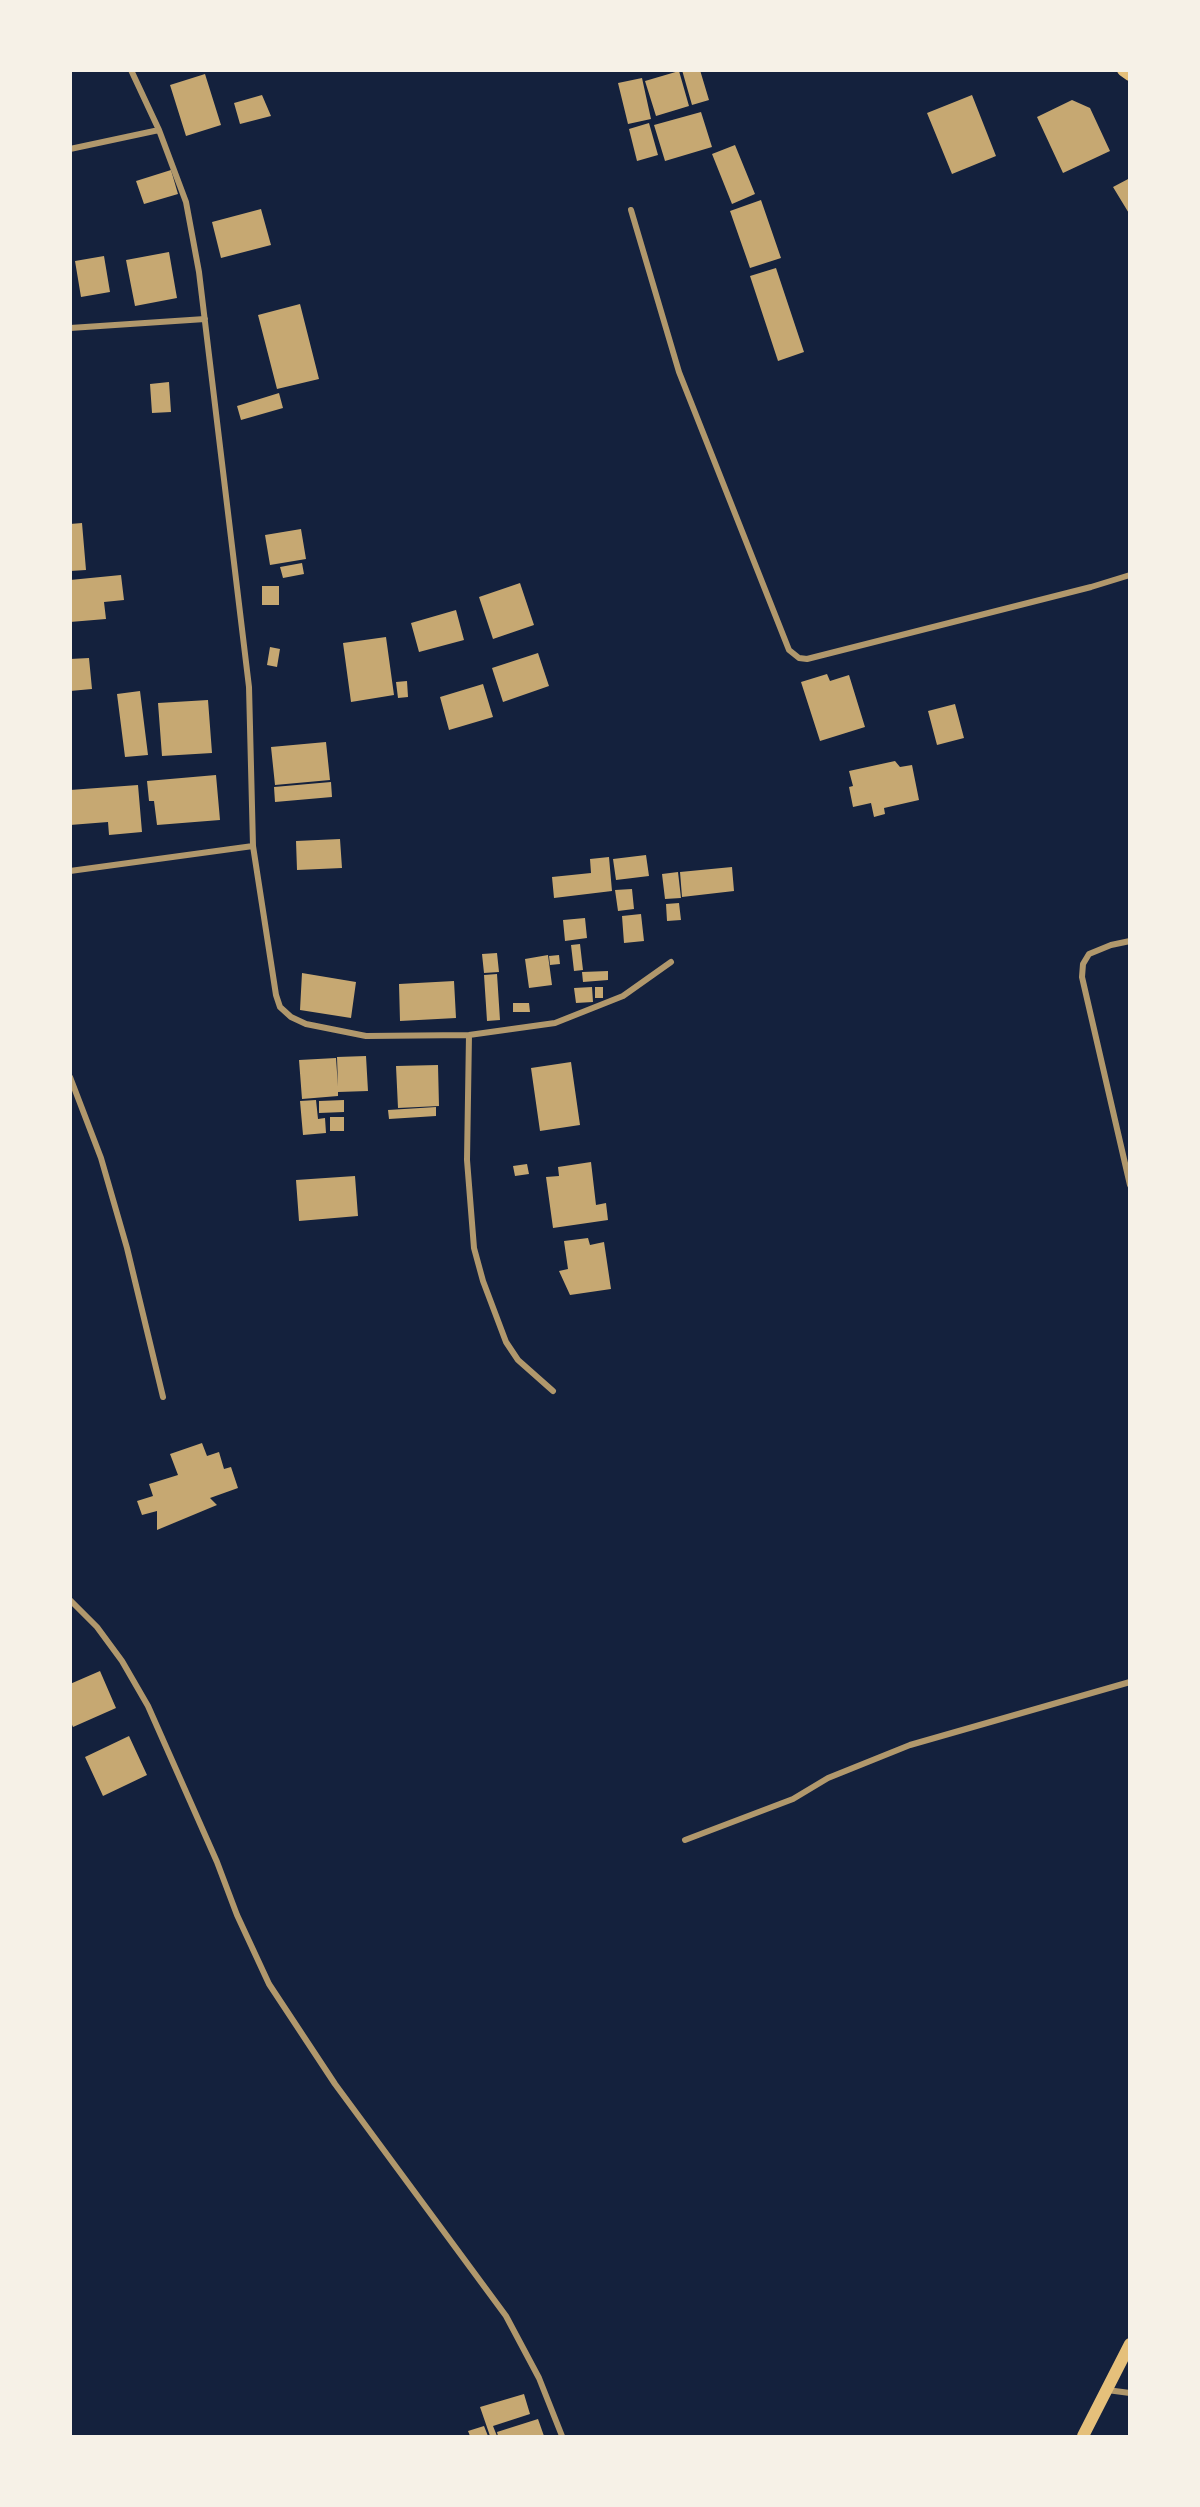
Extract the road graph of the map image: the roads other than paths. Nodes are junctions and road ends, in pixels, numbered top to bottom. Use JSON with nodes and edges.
{"nodes":[{"id":1,"x":131,"y":70,"type":"edge"},
{"id":2,"x":1123,"y":70,"type":"edge"},
{"id":3,"x":1130,"y":75,"type":"edge"},
{"id":4,"x":159,"y":130,"type":"junction"},
{"id":5,"x":70,"y":149,"type":"edge"},
{"id":6,"x":631,"y":210,"type":"dead end"},
{"id":7,"x":205,"y":319,"type":"junction"},
{"id":8,"x":70,"y":328,"type":"edge"},
{"id":9,"x":1130,"y":575,"type":"edge"},
{"id":10,"x":254,"y":846,"type":"junction"},
{"id":11,"x":70,"y":871,"type":"edge"},
{"id":12,"x":1130,"y":941,"type":"edge"},
{"id":13,"x":671,"y":962,"type":"dead end"},
{"id":14,"x":469,"y":1035,"type":"junction"},
{"id":15,"x":70,"y":1077,"type":"edge"},
{"id":16,"x":1130,"y":1185,"type":"edge"},
{"id":17,"x":554,"y":1391,"type":"dead end"},
{"id":18,"x":163,"y":1398,"type":"dead end"},
{"id":19,"x":70,"y":1600,"type":"edge"},
{"id":20,"x":1130,"y":1682,"type":"edge"},
{"id":21,"x":685,"y":1840,"type":"dead end"},
{"id":22,"x":1130,"y":2344,"type":"edge"},
{"id":23,"x":1106,"y":2390,"type":"junction"},
{"id":24,"x":1130,"y":2393,"type":"edge"},
{"id":25,"x":562,"y":2436,"type":"edge"},
{"id":26,"x":1083,"y":2436,"type":"edge"}],
"edges":[{"from":1,"to":4,"type":"street"},
{"from":2,"to":3,"type":"main road"},
{"from":4,"to":5,"type":"street"},
{"from":4,"to":7,"type":"street"},
{"from":6,"to":9,"type":"street"},
{"from":7,"to":8,"type":"street"},
{"from":7,"to":10,"type":"street"},
{"from":10,"to":11,"type":"street"},
{"from":10,"to":14,"type":"street"},
{"from":12,"to":16,"type":"street"},
{"from":13,"to":14,"type":"street"},
{"from":14,"to":17,"type":"street"},
{"from":15,"to":18,"type":"street"},
{"from":19,"to":25,"type":"street"},
{"from":20,"to":21,"type":"street"},
{"from":22,"to":23,"type":"main road"},
{"from":23,"to":24,"type":"street"},
{"from":23,"to":26,"type":"main road"}]}
